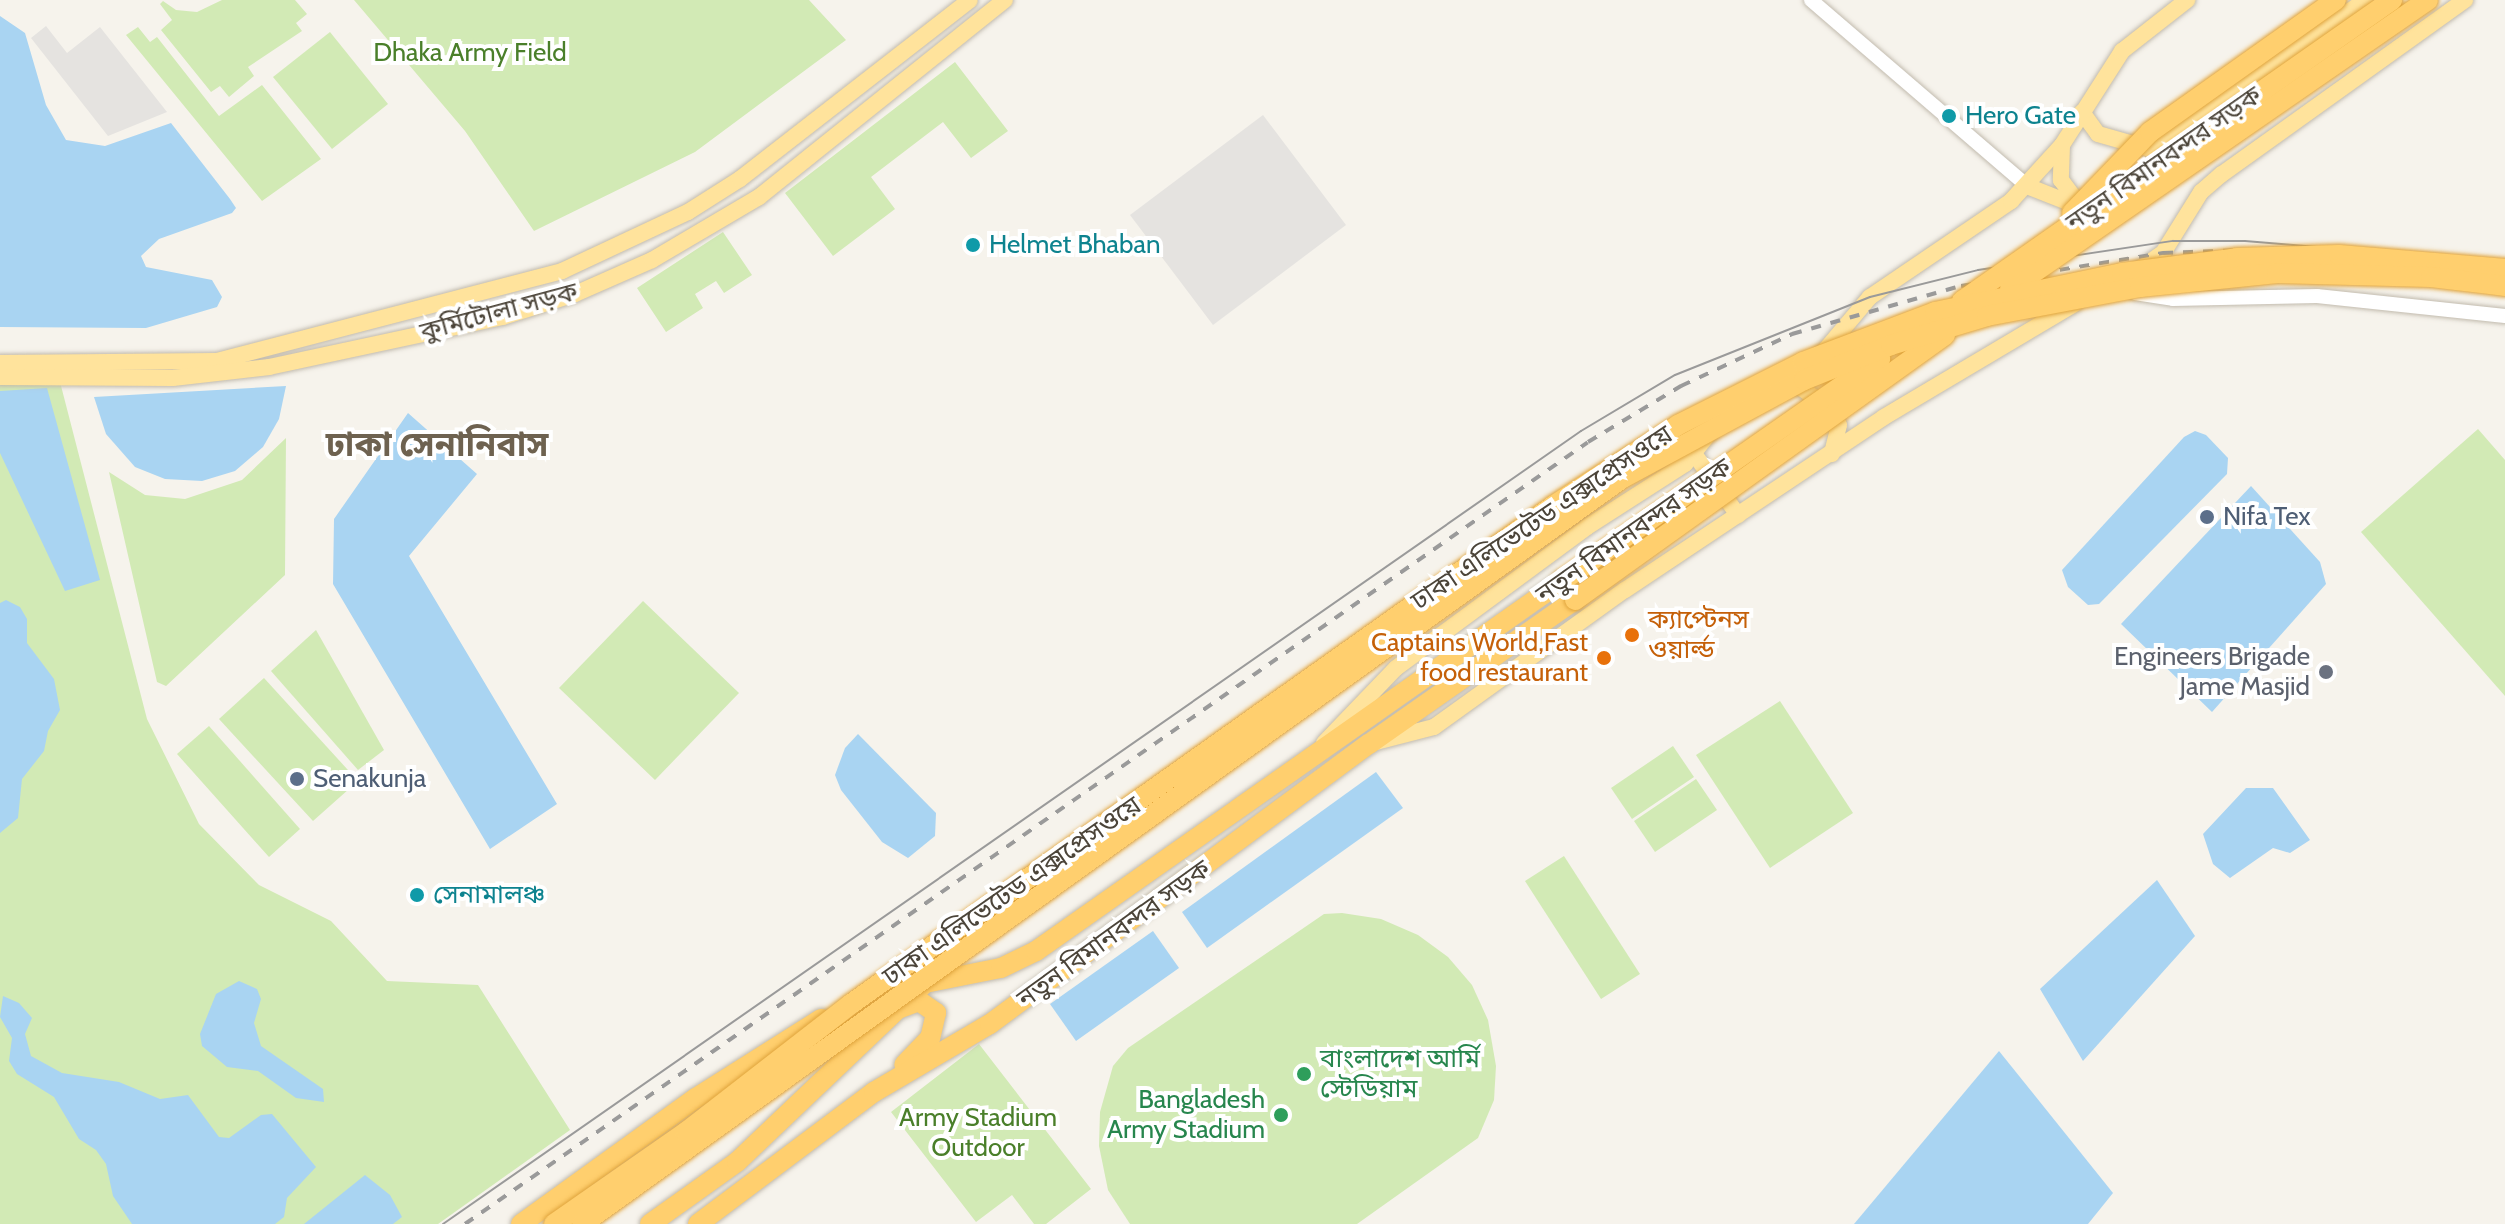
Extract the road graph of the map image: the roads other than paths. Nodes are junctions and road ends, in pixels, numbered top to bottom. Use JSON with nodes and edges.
{"nodes":[{"id":1,"x":970,"y":0,"type":"edge"},
{"id":2,"x":1005,"y":0,"type":"edge"},
{"id":3,"x":1811,"y":0,"type":"edge"},
{"id":4,"x":2187,"y":0,"type":"edge"},
{"id":5,"x":2336,"y":0,"type":"edge"},
{"id":6,"x":2365,"y":0,"type":"edge"},
{"id":7,"x":2392,"y":0,"type":"edge"},
{"id":8,"x":2428,"y":0,"type":"edge"},
{"id":9,"x":2465,"y":0,"type":"edge"},
{"id":10,"x":2257,"y":77,"type":"junction"},
{"id":11,"x":2220,"y":103,"type":"junction"},
{"id":12,"x":2082,"y":112,"type":"junction"},
{"id":13,"x":2296,"y":120,"type":"junction"},
{"id":14,"x":2062,"y":145,"type":"junction"},
{"id":15,"x":2254,"y":149,"type":"junction"},
{"id":16,"x":2155,"y":150,"type":"junction"},
{"id":17,"x":2187,"y":176,"type":"junction"},
{"id":18,"x":2027,"y":186,"type":"junction"},
{"id":19,"x":2201,"y":192,"type":"junction"},
{"id":20,"x":2085,"y":209,"type":"junction"},
{"id":21,"x":2051,"y":238,"type":"junction"},
{"id":22,"x":2505,"y":269,"type":"edge"},
{"id":23,"x":2505,"y":286,"type":"edge"},
{"id":24,"x":2107,"y":289,"type":"junction"},
{"id":25,"x":2505,"y":316,"type":"edge"},
{"id":26,"x":1833,"y":343,"type":"junction"},
{"id":27,"x":0,"y":363,"type":"edge"},
{"id":28,"x":0,"y":377,"type":"edge"},
{"id":29,"x":1793,"y":382,"type":"junction"},
{"id":30,"x":1884,"y":417,"type":"junction"},
{"id":31,"x":1832,"y":454,"type":"junction"},
{"id":32,"x":1695,"y":455,"type":"junction"},
{"id":33,"x":1738,"y":515,"type":"junction"},
{"id":34,"x":1369,"y":744,"type":"junction"},
{"id":35,"x":1312,"y":756,"type":"junction"},
{"id":36,"x":851,"y":1004,"type":"junction"},
{"id":37,"x":894,"y":1010,"type":"junction"},
{"id":38,"x":874,"y":1092,"type":"junction"},
{"id":39,"x":521,"y":1224,"type":"edge"},
{"id":40,"x":554,"y":1224,"type":"edge"},
{"id":41,"x":582,"y":1224,"type":"edge"},
{"id":42,"x":650,"y":1224,"type":"edge"},
{"id":43,"x":698,"y":1224,"type":"edge"}],
"edges":[{"from":1,"to":27,"type":"main road","name":"কুর্মিটোলা সড়ক"},
{"from":2,"to":28,"type":"main road","name":"কুর্মিটোলা সড়ক"},
{"from":3,"to":18,"type":"street"},
{"from":4,"to":12,"type":"main road"},
{"from":5,"to":21,"type":"highway","bridge":true},
{"from":6,"to":10,"type":"main road"},
{"from":7,"to":21,"type":"highway","name":"নতুন বিমানবন্দর সড়ক","bridge":true},
{"from":8,"to":34,"type":"highway","name":"নতুন বিমানবন্দর সড়ক","bridge":true},
{"from":9,"to":13,"type":"main road"},
{"from":10,"to":11,"type":"main road"},
{"from":10,"to":13,"type":"main road"},
{"from":11,"to":15,"type":"main road"},
{"from":11,"to":16,"type":"main road"},
{"from":12,"to":14,"type":"main road"},
{"from":12,"to":16,"type":"main road"},
{"from":13,"to":15,"type":"main road"},
{"from":14,"to":18,"type":"main road"},
{"from":14,"to":20,"type":"main road"},
{"from":15,"to":19,"type":"main road"},
{"from":16,"to":17,"type":"main road"},
{"from":17,"to":19,"type":"main road"},
{"from":17,"to":20,"type":"main road"},
{"from":18,"to":20,"type":"main road"},
{"from":18,"to":26,"type":"main road"},
{"from":19,"to":24,"type":"main road"},
{"from":21,"to":35,"type":"highway","name":"নতুন বিমানবন্দর সড়ক","bridge":true},
{"from":22,"to":36,"type":"highway","name":"ঢাকা এলিভেটেড এক্সপ্রেসওয়ে","bridge":true},
{"from":23,"to":41,"type":"highway","name":"ঢাকা এলিভেটেড এক্সপ্রেসওয়ে","bridge":true},
{"from":24,"to":25,"type":"street"},
{"from":24,"to":30,"type":"main road"},
{"from":26,"to":29,"type":"main road"},
{"from":26,"to":30,"type":"main road"},
{"from":29,"to":31,"type":"main road"},
{"from":29,"to":32,"type":"main road"},
{"from":30,"to":31,"type":"main road"},
{"from":31,"to":33,"type":"main road"},
{"from":32,"to":33,"type":"main road"},
{"from":32,"to":35,"type":"main road"},
{"from":33,"to":34,"type":"main road"},
{"from":34,"to":38,"type":"highway","name":"নতুন বিমানবন্দর সড়ক"},
{"from":35,"to":37,"type":"highway","name":"নতুন বিমানবন্দর সড়ক"},
{"from":36,"to":39,"type":"highway","bridge":true},
{"from":36,"to":40,"type":"highway","name":"ঢাকা এলিভেটেড এক্সপ্রেসওয়ে","bridge":true},
{"from":37,"to":38,"type":"highway"},
{"from":37,"to":42,"type":"highway","name":"নতুন বিমানবন্দর সড়ক"},
{"from":38,"to":43,"type":"highway","name":"নতুন বিমানবন্দর সড়ক"}]}
